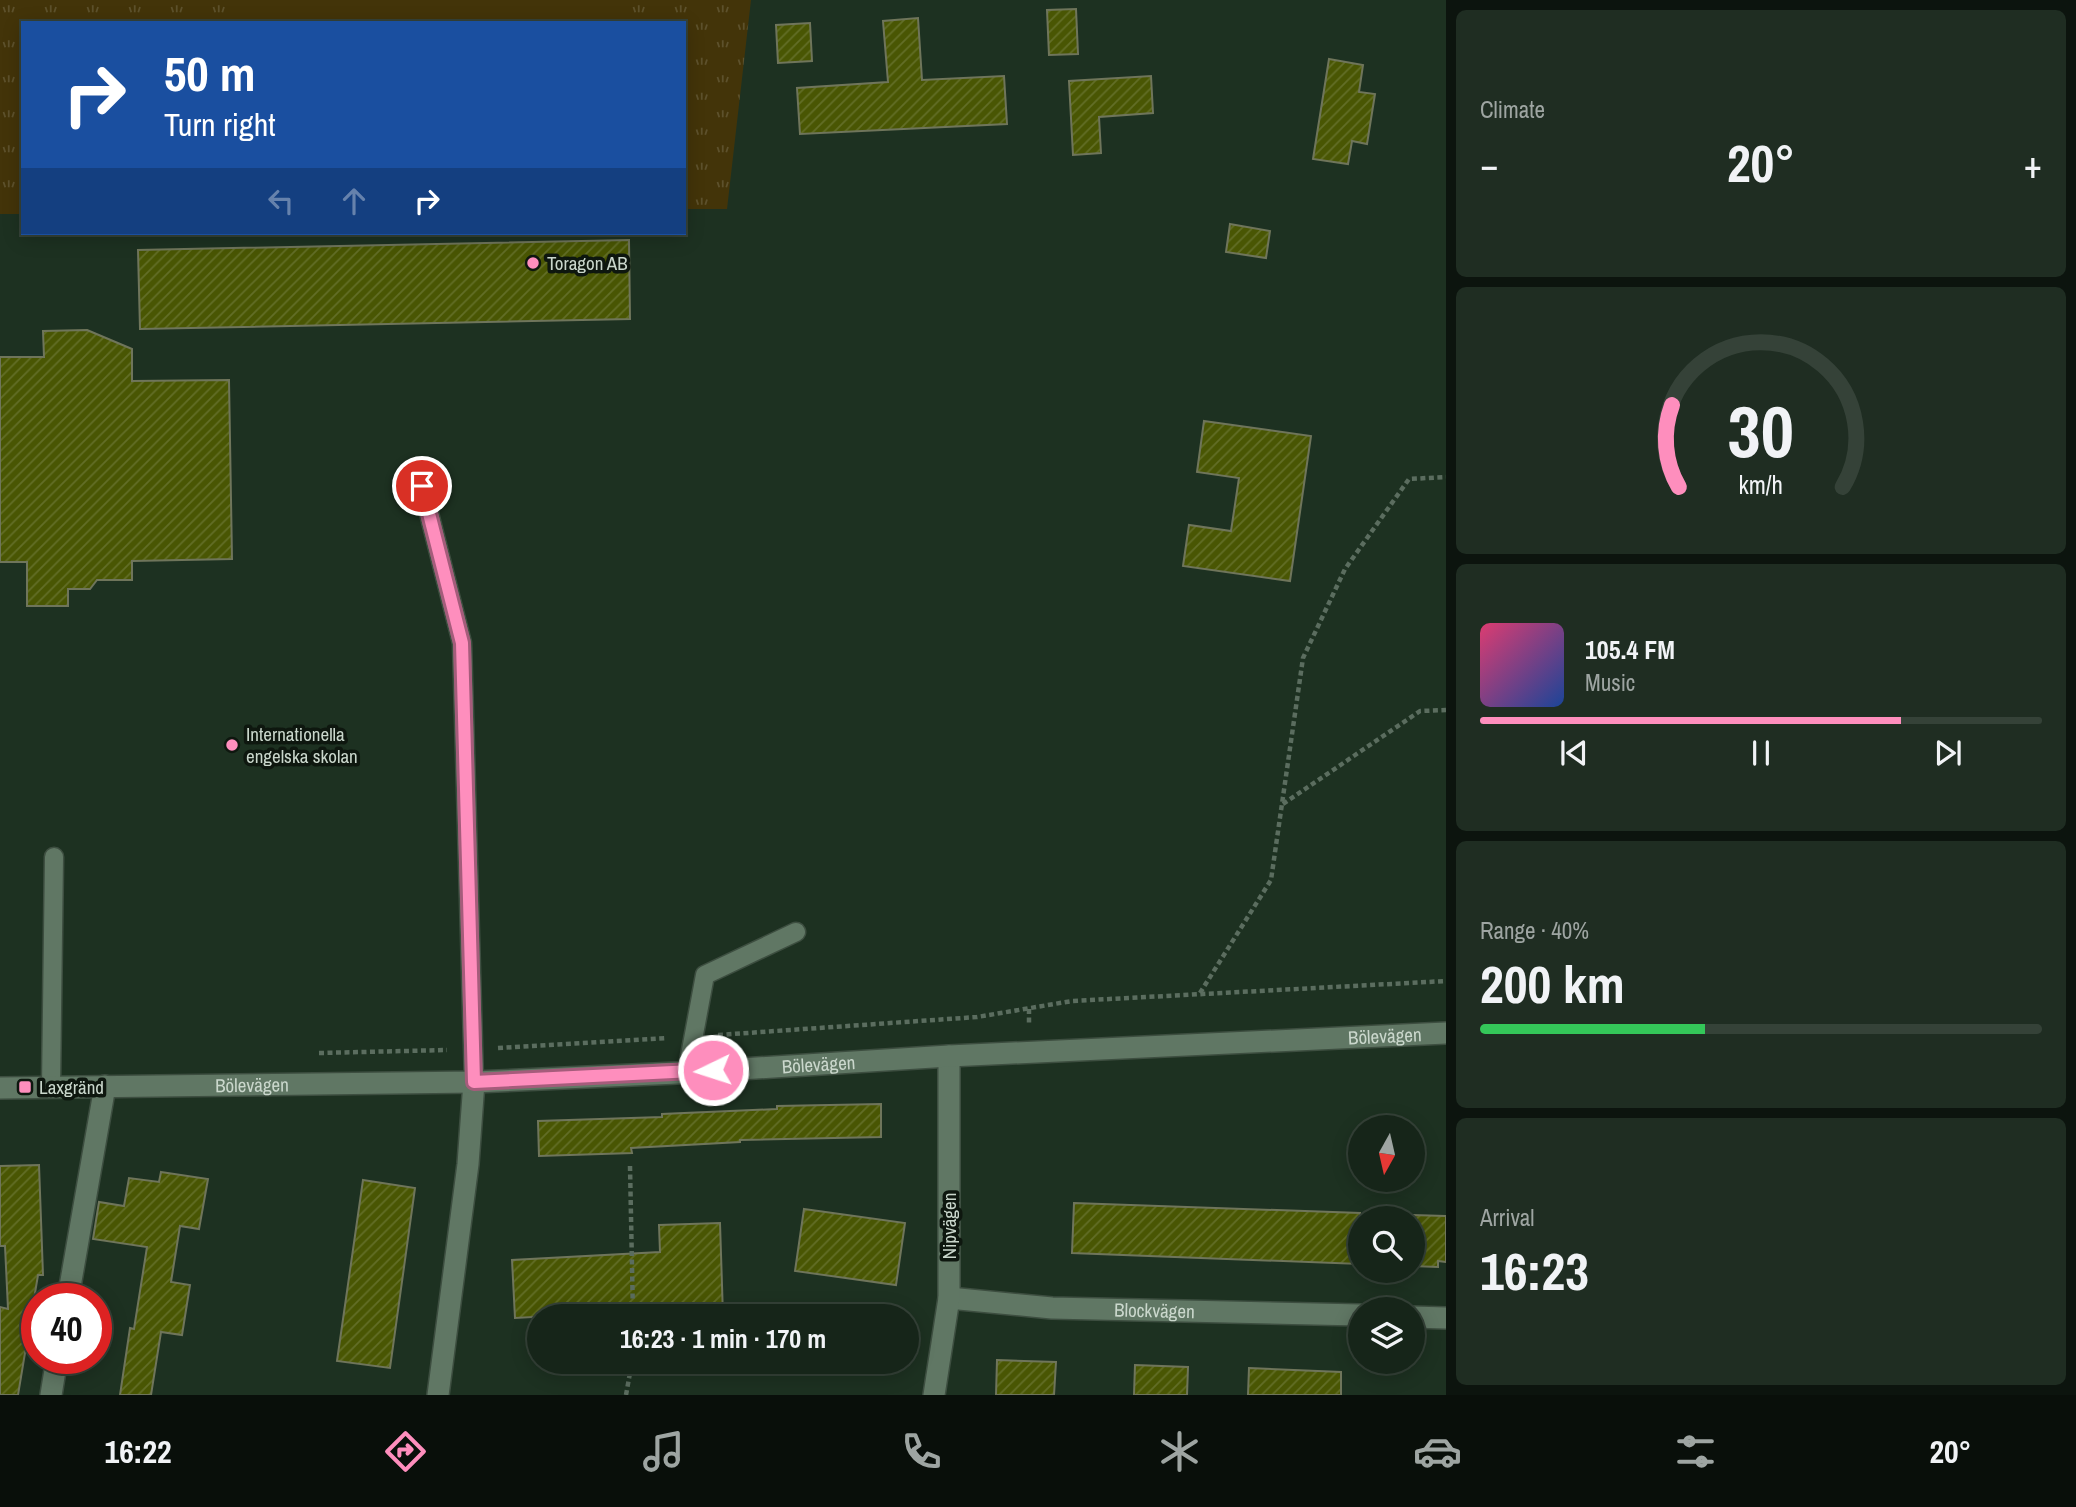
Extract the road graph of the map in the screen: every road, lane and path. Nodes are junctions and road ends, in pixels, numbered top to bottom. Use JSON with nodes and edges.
{"nodes":[{"id":1,"x":1446,"y":477,"type":"edge"},
{"id":2,"x":422,"y":486,"type":"dead end"},
{"id":3,"x":1446,"y":709,"type":"edge"},
{"id":4,"x":1282,"y":805,"type":"junction"},
{"id":5,"x":54,"y":857,"type":"dead end"},
{"id":6,"x":796,"y":932,"type":"dead end"},
{"id":7,"x":1199,"y":994,"type":"dead end"},
{"id":8,"x":1446,"y":1032,"type":"edge"},
{"id":9,"x":949,"y":1056,"type":"junction"},
{"id":10,"x":687,"y":1072,"type":"junction"},
{"id":11,"x":474,"y":1082,"type":"junction"},
{"id":12,"x":105,"y":1086,"type":"junction"},
{"id":13,"x":51,"y":1087,"type":"junction"},
{"id":14,"x":0,"y":1088,"type":"edge"},
{"id":15,"x":630,"y":1166,"type":"dead end"},
{"id":16,"x":71,"y":1283,"type":"edge"},
{"id":17,"x":949,"y":1298,"type":"junction"},
{"id":18,"x":633,"y":1304,"type":"edge"},
{"id":19,"x":1348,"y":1315,"type":"edge"},
{"id":20,"x":1425,"y":1317,"type":"edge"},
{"id":21,"x":1446,"y":1318,"type":"edge"},
{"id":22,"x":54,"y":1374,"type":"edge"},
{"id":23,"x":630,"y":1374,"type":"edge"},
{"id":24,"x":51,"y":1395,"type":"edge"},
{"id":25,"x":438,"y":1395,"type":"edge"},
{"id":26,"x":626,"y":1395,"type":"edge"},
{"id":27,"x":934,"y":1395,"type":"edge"}],
"edges":[{"from":1,"to":4,"type":"path"},
{"from":2,"to":11,"type":"lane"},
{"from":3,"to":4,"type":"path"},
{"from":4,"to":7,"type":"path"},
{"from":5,"to":13,"type":"lane"},
{"from":6,"to":10,"type":"lane"},
{"from":8,"to":9,"type":"street","name":"Bölevägen"},
{"from":9,"to":10,"type":"street","name":"Bölevägen"},
{"from":9,"to":17,"type":"street","name":"Nipvägen"},
{"from":10,"to":11,"type":"street","name":"Bölevägen"},
{"from":11,"to":12,"type":"street","name":"Bölevägen"},
{"from":11,"to":25,"type":"street"},
{"from":12,"to":13,"type":"street","name":"Bölevägen"},
{"from":12,"to":16,"type":"street"},
{"from":13,"to":14,"type":"street","name":"Bölevägen"},
{"from":15,"to":18,"type":"path"},
{"from":17,"to":19,"type":"street","name":"Blockvägen"},
{"from":17,"to":27,"type":"street","name":"Nipvägen"},
{"from":20,"to":21,"type":"street"},
{"from":22,"to":24,"type":"street"},
{"from":23,"to":26,"type":"path"}]}
